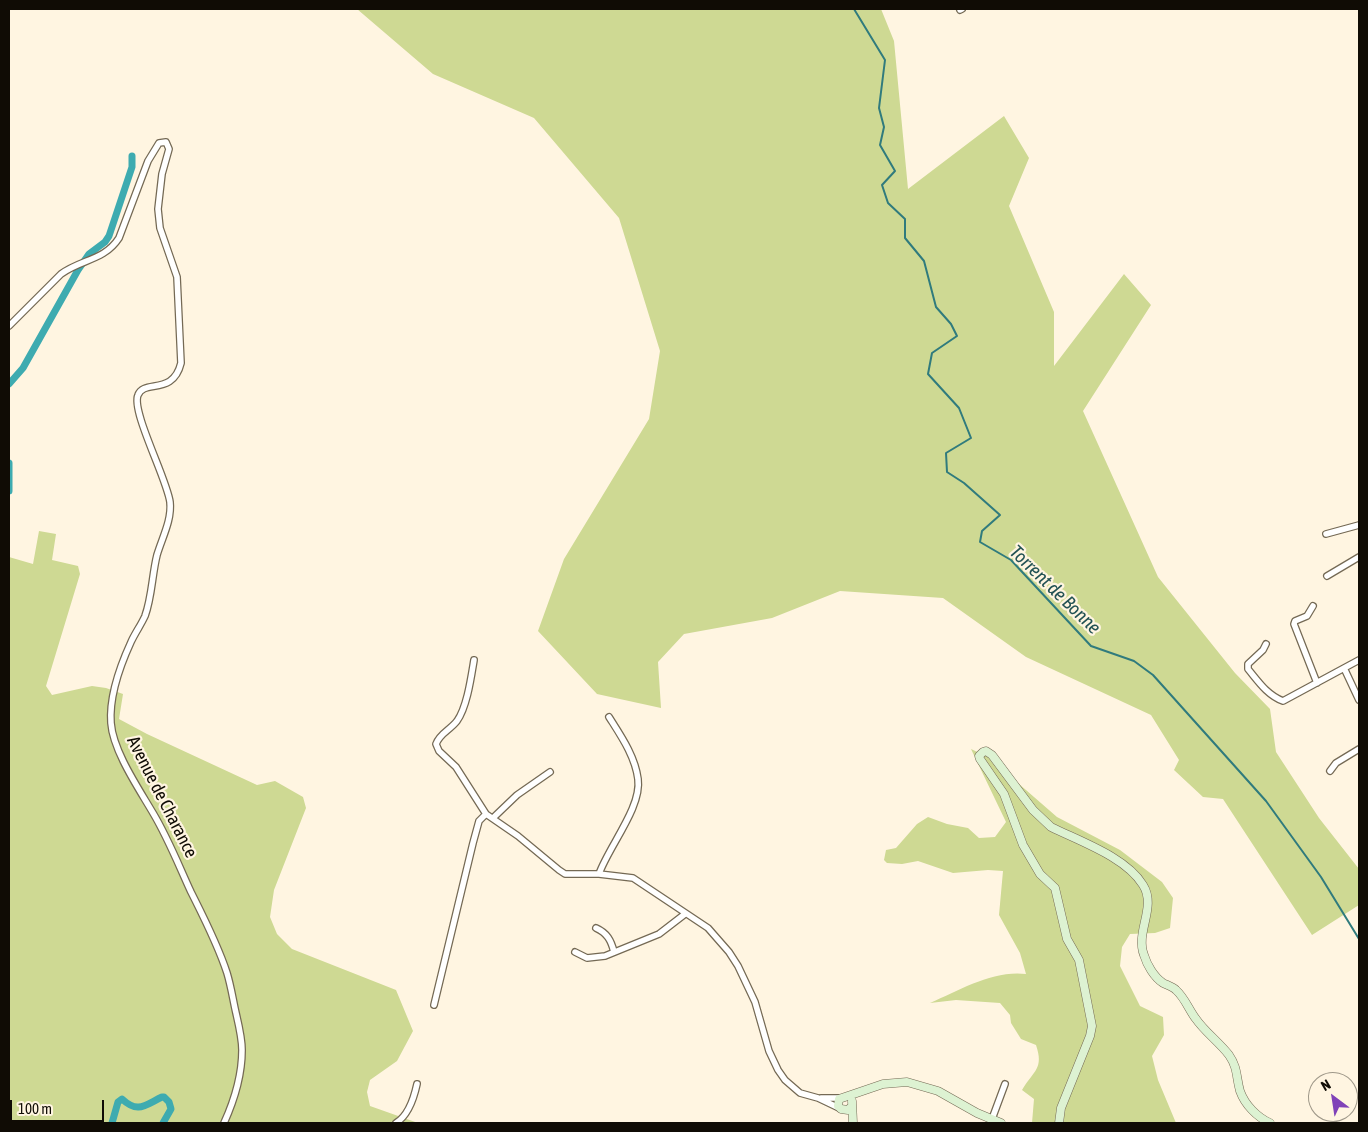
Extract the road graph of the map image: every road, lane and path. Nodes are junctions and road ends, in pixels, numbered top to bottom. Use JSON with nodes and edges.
{"nodes":[{"id":1,"x":9,"y":326,"type":"edge"},
{"id":2,"x":1359,"y":525,"type":"edge"},
{"id":3,"x":1326,"y":534,"type":"dead end"},
{"id":4,"x":1359,"y":557,"type":"edge"},
{"id":5,"x":1328,"y":576,"type":"dead end"},
{"id":6,"x":1313,"y":606,"type":"dead end"},
{"id":7,"x":1266,"y":644,"type":"dead end"},
{"id":8,"x":474,"y":660,"type":"dead end"},
{"id":9,"x":1359,"y":660,"type":"edge"},
{"id":10,"x":1344,"y":668,"type":"junction"},
{"id":11,"x":1317,"y":683,"type":"junction"},
{"id":12,"x":1359,"y":700,"type":"edge"},
{"id":13,"x":609,"y":717,"type":"dead end"},
{"id":14,"x":1359,"y":749,"type":"edge"},
{"id":15,"x":1330,"y":771,"type":"dead end"},
{"id":16,"x":550,"y":772,"type":"dead end"},
{"id":17,"x":486,"y":814,"type":"junction"},
{"id":18,"x":493,"y":818,"type":"junction"},
{"id":19,"x":599,"y":874,"type":"junction"},
{"id":20,"x":685,"y":914,"type":"junction"},
{"id":21,"x":596,"y":928,"type":"dead end"},
{"id":22,"x":575,"y":952,"type":"dead end"},
{"id":23,"x":614,"y":952,"type":"junction"},
{"id":24,"x":434,"y":1005,"type":"dead end"},
{"id":25,"x":417,"y":1084,"type":"dead end"},
{"id":26,"x":1005,"y":1084,"type":"dead end"},
{"id":27,"x":818,"y":1098,"type":"junction"},
{"id":28,"x":848,"y":1101,"type":"junction"},
{"id":29,"x":840,"y":1109,"type":"junction"},
{"id":30,"x":847,"y":1116,"type":"joint"},
{"id":31,"x":992,"y":1119,"type":"junction"},
{"id":32,"x":224,"y":1123,"type":"edge"},
{"id":33,"x":396,"y":1123,"type":"edge"},
{"id":34,"x":852,"y":1123,"type":"edge"},
{"id":35,"x":1000,"y":1123,"type":"edge"},
{"id":36,"x":1058,"y":1123,"type":"edge"},
{"id":37,"x":1270,"y":1123,"type":"edge"}],
"edges":[{"from":1,"to":32,"type":"street","name":"Avenue de Charance"},
{"from":2,"to":3,"type":"street"},
{"from":4,"to":5,"type":"street"},
{"from":6,"to":11,"type":"street"},
{"from":7,"to":11,"type":"street"},
{"from":8,"to":17,"type":"street"},
{"from":9,"to":10,"type":"street"},
{"from":10,"to":11,"type":"street"},
{"from":10,"to":12,"type":"street"},
{"from":13,"to":19,"type":"street"},
{"from":14,"to":15,"type":"street"},
{"from":16,"to":18,"type":"street"},
{"from":17,"to":18,"type":"street"},
{"from":17,"to":24,"type":"street"},
{"from":18,"to":19,"type":"street"},
{"from":19,"to":20,"type":"street"},
{"from":20,"to":23,"type":"street"},
{"from":20,"to":27,"type":"street"},
{"from":21,"to":23,"type":"street"},
{"from":22,"to":23,"type":"street"},
{"from":25,"to":33,"type":"street"},
{"from":26,"to":31,"type":"street"},
{"from":27,"to":28,"type":"street"},
{"from":27,"to":29,"type":"street"},
{"from":28,"to":29,"type":"street"},
{"from":28,"to":29,"type":"street"},
{"from":28,"to":31,"type":"street"},
{"from":28,"to":34,"type":"street"},
{"from":29,"to":30,"type":"street"},
{"from":30,"to":34,"type":"street"},
{"from":31,"to":35,"type":"street"},
{"from":36,"to":37,"type":"street"}]}
